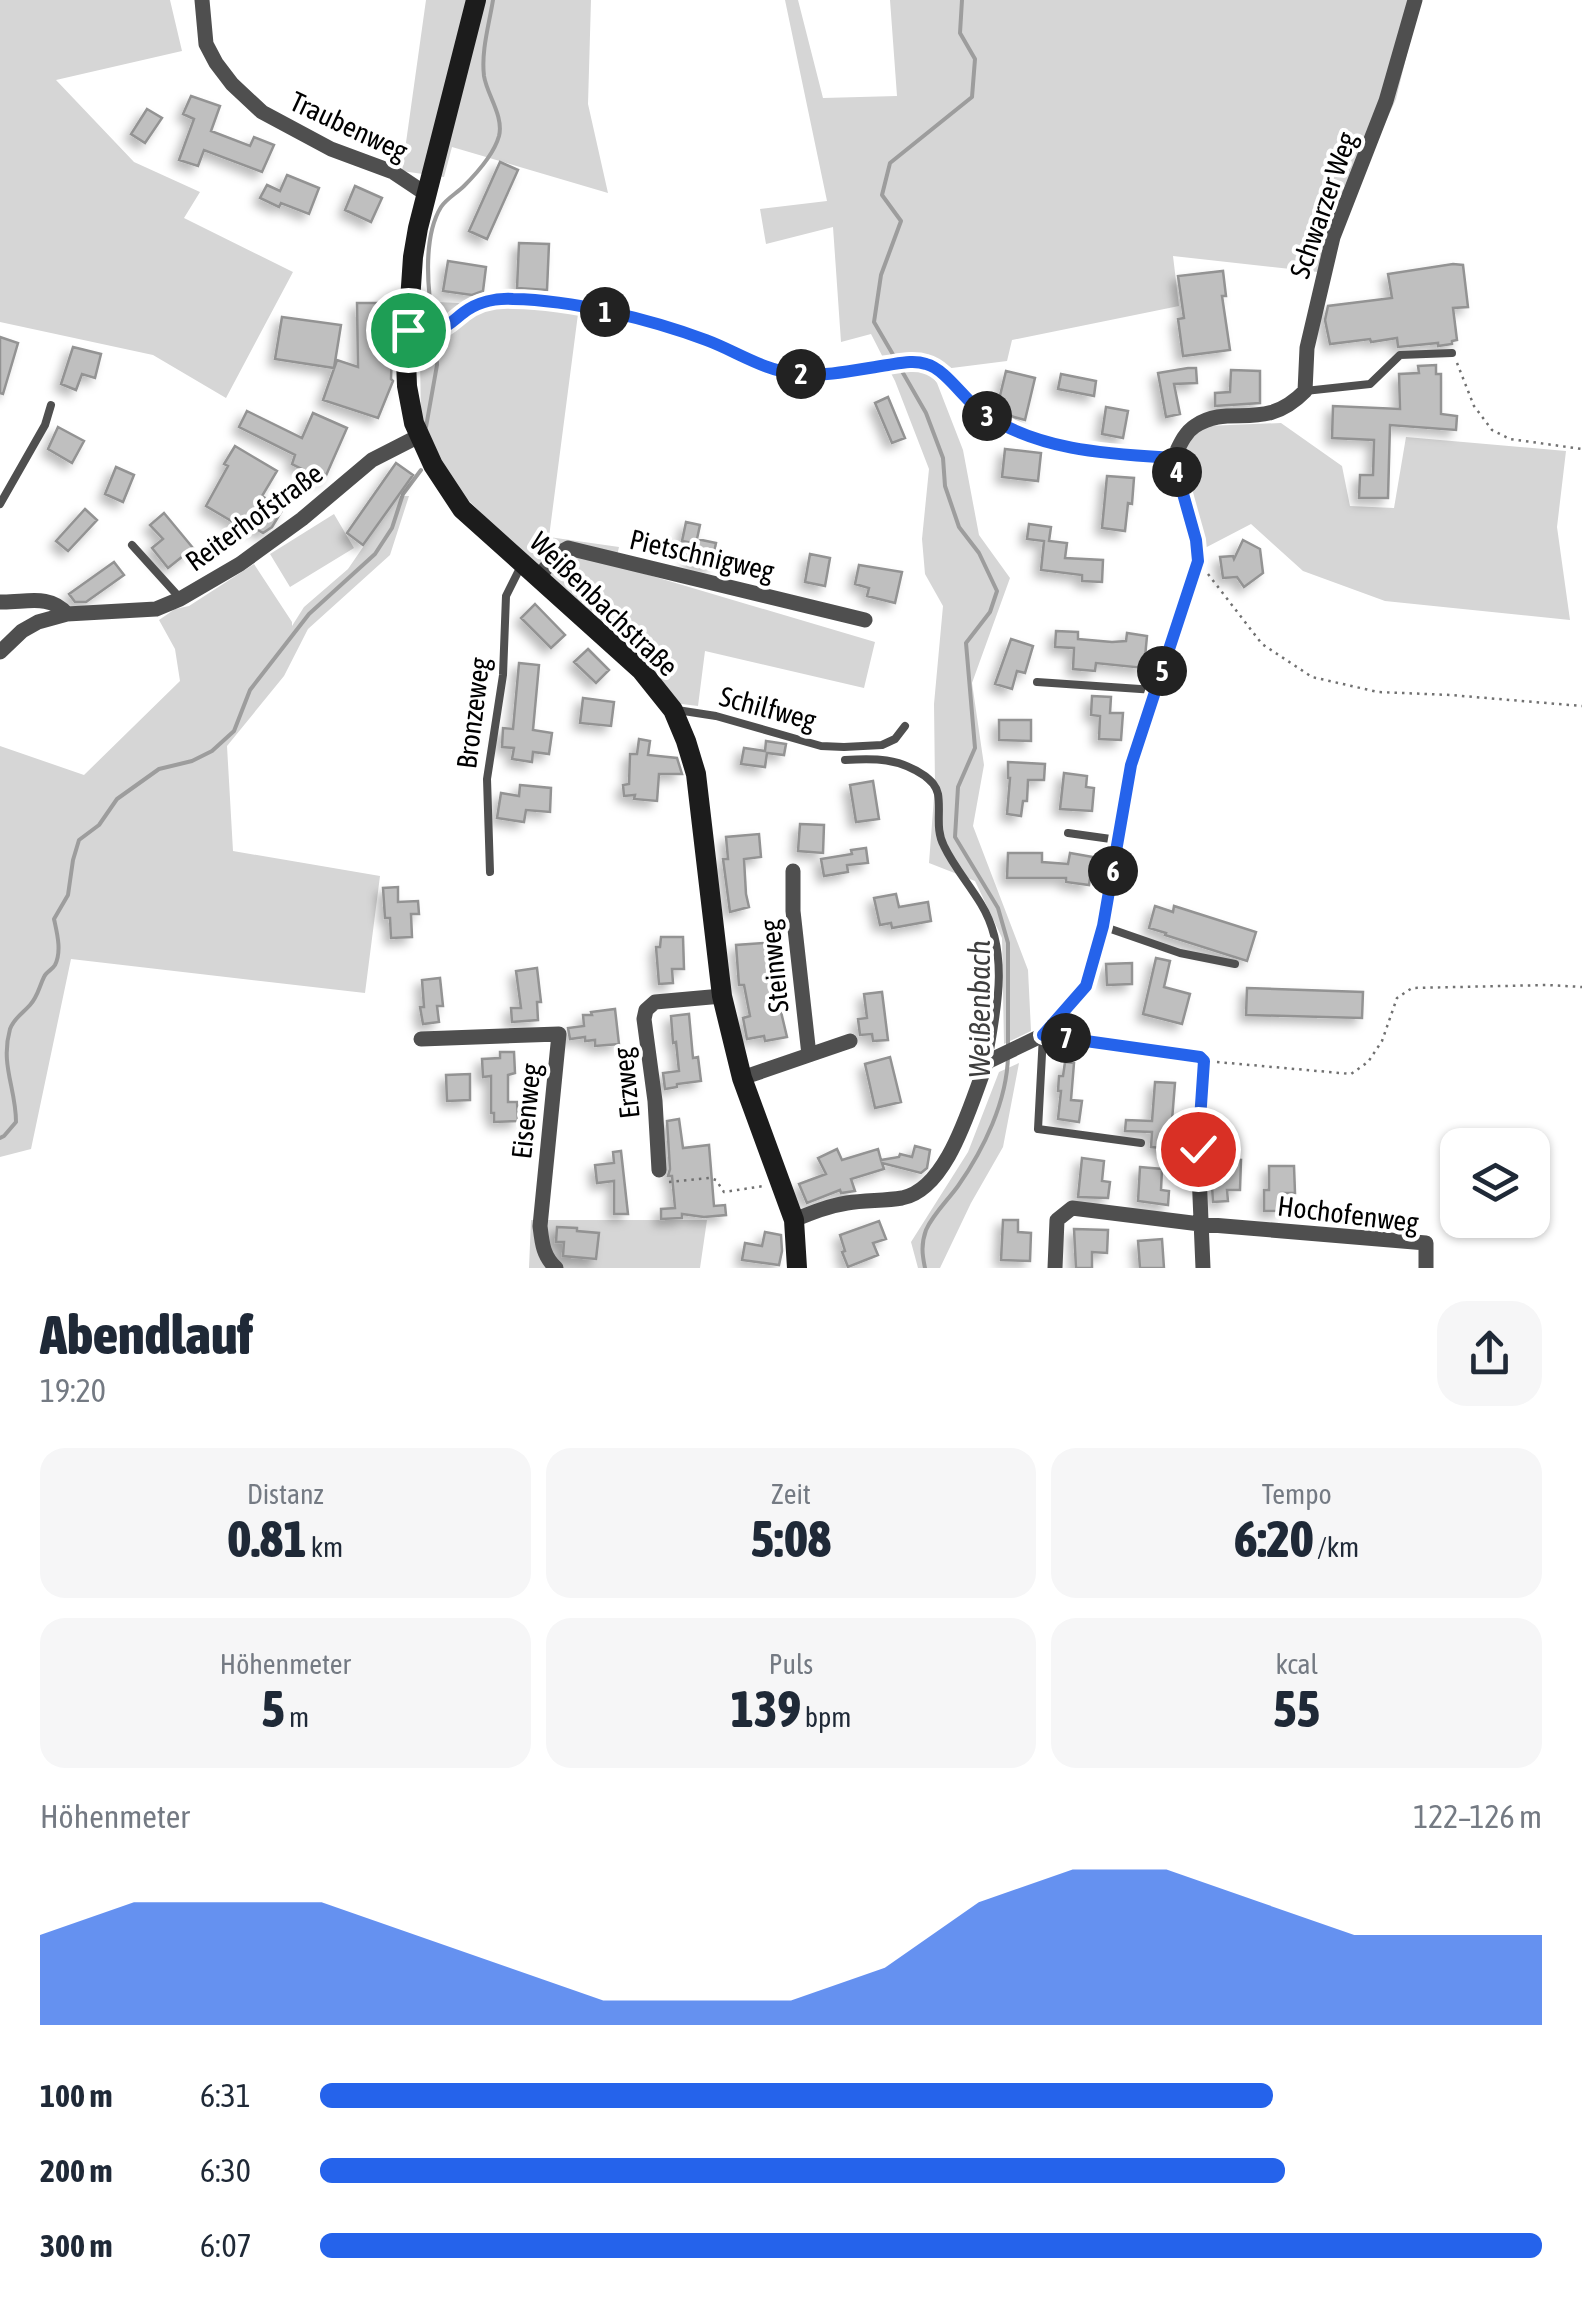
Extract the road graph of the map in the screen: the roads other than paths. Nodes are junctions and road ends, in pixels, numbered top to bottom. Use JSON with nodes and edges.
{"nodes":[{"id":1,"x":202,"y":0,"type":"edge"},
{"id":2,"x":476,"y":0,"type":"edge"},
{"id":3,"x":1415,"y":0,"type":"edge"},
{"id":4,"x":426,"y":194,"type":"junction"},
{"id":5,"x":425,"y":331,"type":"junction"},
{"id":6,"x":1452,"y":353,"type":"road end"},
{"id":7,"x":1304,"y":391,"type":"junction"},
{"id":8,"x":51,"y":405,"type":"dead end"},
{"id":9,"x":419,"y":436,"type":"junction"},
{"id":10,"x":1173,"y":458,"type":"junction"},
{"id":11,"x":0,"y":504,"type":"edge"},
{"id":12,"x":132,"y":545,"type":"dead end"},
{"id":13,"x":530,"y":571,"type":"junction"},
{"id":14,"x":180,"y":599,"type":"junction"},
{"id":15,"x":0,"y":602,"type":"edge"},
{"id":16,"x":67,"y":614,"type":"junction"},
{"id":17,"x":865,"y":620,"type":"dead end"},
{"id":18,"x":0,"y":652,"type":"edge"},
{"id":19,"x":1037,"y":682,"type":"dead end"},
{"id":20,"x":1155,"y":690,"type":"junction"},
{"id":21,"x":673,"y":710,"type":"junction"},
{"id":22,"x":905,"y":726,"type":"dead end"},
{"id":23,"x":845,"y":760,"type":"dead end"},
{"id":24,"x":1068,"y":833,"type":"dead end"},
{"id":25,"x":1118,"y":840,"type":"junction"},
{"id":26,"x":792,"y":871,"type":"dead end"},
{"id":27,"x":490,"y":872,"type":"dead end"},
{"id":28,"x":1103,"y":926,"type":"junction"},
{"id":29,"x":1235,"y":964,"type":"dead end"},
{"id":30,"x":722,"y":996,"type":"junction"},
{"id":31,"x":1043,"y":1035,"type":"junction"},
{"id":32,"x":420,"y":1040,"type":"dead end"},
{"id":33,"x":850,"y":1041,"type":"dead end"},
{"id":34,"x":809,"y":1055,"type":"junction"},
{"id":35,"x":993,"y":1059,"type":"junction"},
{"id":36,"x":742,"y":1078,"type":"junction"},
{"id":37,"x":1141,"y":1142,"type":"dead end"},
{"id":38,"x":662,"y":1176,"type":"road end"},
{"id":39,"x":794,"y":1220,"type":"junction"},
{"id":40,"x":1200,"y":1224,"type":"junction"},
{"id":41,"x":556,"y":1268,"type":"edge"},
{"id":42,"x":797,"y":1268,"type":"edge"},
{"id":43,"x":1056,"y":1268,"type":"edge"},
{"id":44,"x":1203,"y":1268,"type":"edge"},
{"id":45,"x":1426,"y":1268,"type":"edge"}],
"edges":[{"from":1,"to":4,"type":"street","name":"Traubenweg"},
{"from":2,"to":4,"type":"main road","name":"Weißenbachstraße"},
{"from":3,"to":7,"type":"street","name":"Schwarzer Weg"},
{"from":4,"to":5,"type":"main road","name":"Weißenbachstraße"},
{"from":5,"to":9,"type":"main road","name":"Weißenbachstraße"},
{"from":5,"to":10,"type":"street"},
{"from":6,"to":7,"type":"lane"},
{"from":7,"to":10,"type":"street"},
{"from":8,"to":11,"type":"lane"},
{"from":9,"to":13,"type":"main road","name":"Weißenbachstraße"},
{"from":9,"to":14,"type":"street","name":"Reiterhofstraße"},
{"from":10,"to":20,"type":"street"},
{"from":12,"to":14,"type":"lane"},
{"from":13,"to":17,"type":"street","name":"Pietschnigweg"},
{"from":13,"to":21,"type":"main road","name":"Weißenbachstraße"},
{"from":13,"to":27,"type":"lane","name":"Bronzeweg"},
{"from":14,"to":16,"type":"street","name":"Reiterhofstraße"},
{"from":15,"to":16,"type":"street"},
{"from":16,"to":18,"type":"street","name":"Reiterhofstraße"},
{"from":19,"to":20,"type":"lane"},
{"from":20,"to":25,"type":"street"},
{"from":21,"to":22,"type":"lane","name":"Schilfweg"},
{"from":21,"to":30,"type":"main road","name":"Weißenbachstraße"},
{"from":23,"to":35,"type":"lane"},
{"from":24,"to":25,"type":"lane"},
{"from":25,"to":28,"type":"street"},
{"from":26,"to":34,"type":"street","name":"Steinweg"},
{"from":28,"to":29,"type":"lane"},
{"from":28,"to":31,"type":"street"},
{"from":30,"to":36,"type":"main road","name":"Weißenbachstraße"},
{"from":30,"to":38,"type":"street","name":"Erzweg"},
{"from":31,"to":35,"type":"street"},
{"from":31,"to":37,"type":"lane"},
{"from":31,"to":40,"type":"street"},
{"from":32,"to":41,"type":"street","name":"Eisenweg"},
{"from":33,"to":34,"type":"street"},
{"from":34,"to":36,"type":"street"},
{"from":35,"to":39,"type":"street"},
{"from":36,"to":39,"type":"main road","name":"Weißenbachstraße"},
{"from":39,"to":42,"type":"main road","name":"Weißenbachstraße"},
{"from":40,"to":43,"type":"street","name":"Hochofenweg"},
{"from":40,"to":44,"type":"street"},
{"from":40,"to":45,"type":"street","name":"Hochofenweg"}]}
